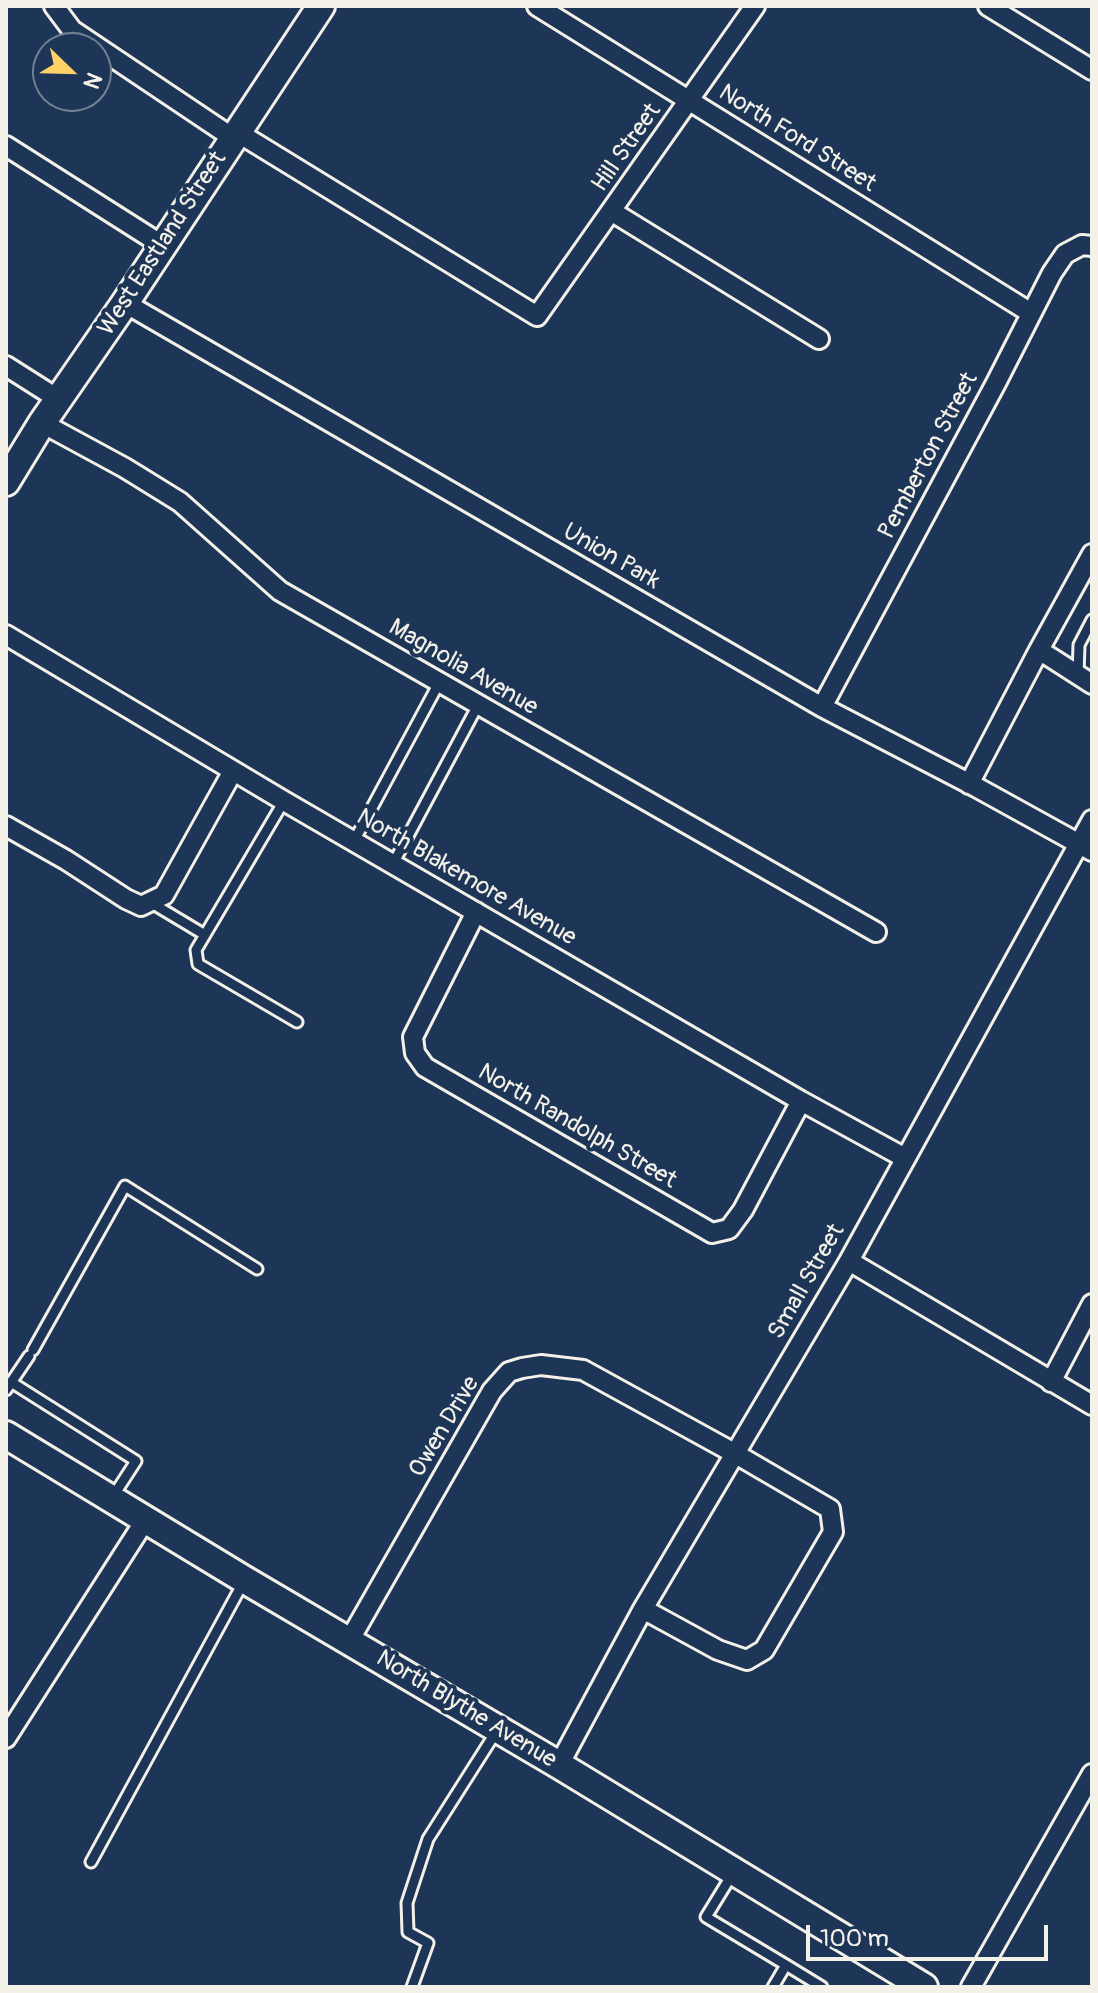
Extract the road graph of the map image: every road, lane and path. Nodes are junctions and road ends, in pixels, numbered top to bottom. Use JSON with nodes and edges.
{"nodes":[{"id":1,"x":54,"y":6,"type":"edge"},
{"id":2,"x":321,"y":6,"type":"edge"},
{"id":3,"x":537,"y":6,"type":"edge"},
{"id":4,"x":755,"y":6,"type":"edge"},
{"id":5,"x":988,"y":6,"type":"edge"},
{"id":6,"x":1092,"y":70,"type":"edge"},
{"id":7,"x":690,"y":100,"type":"junction"},
{"id":8,"x":235,"y":135,"type":"junction"},
{"id":9,"x":6,"y":146,"type":"edge"},
{"id":10,"x":611,"y":211,"type":"junction"},
{"id":11,"x":162,"y":245,"type":"junction"},
{"id":12,"x":1092,"y":246,"type":"edge"},
{"id":13,"x":125,"y":303,"type":"junction"},
{"id":14,"x":1031,"y":313,"type":"junction"},
{"id":15,"x":819,"y":339,"type":"dead end"},
{"id":16,"x":6,"y":366,"type":"edge"},
{"id":17,"x":58,"y":399,"type":"junction"},
{"id":18,"x":42,"y":423,"type":"junction"},
{"id":19,"x":6,"y":482,"type":"edge"},
{"id":20,"x":1092,"y":554,"type":"edge"},
{"id":21,"x":1092,"y":620,"type":"edge"},
{"id":22,"x":6,"y":635,"type":"edge"},
{"id":23,"x":1039,"y":650,"type":"junction"},
{"id":24,"x":1085,"y":679,"type":"edge"},
{"id":25,"x":439,"y":683,"type":"junction"},
{"id":26,"x":478,"y":705,"type":"junction"},
{"id":27,"x":822,"y":707,"type":"junction"},
{"id":28,"x":233,"y":771,"type":"junction"},
{"id":29,"x":969,"y":784,"type":"junction"},
{"id":30,"x":284,"y":801,"type":"junction"},
{"id":31,"x":1092,"y":820,"type":"edge"},
{"id":32,"x":6,"y":826,"type":"edge"},
{"id":33,"x":354,"y":841,"type":"junction"},
{"id":34,"x":1085,"y":848,"type":"edge"},
{"id":35,"x":393,"y":864,"type":"junction"},
{"id":36,"x":150,"y":902,"type":"junction"},
{"id":37,"x":476,"y":912,"type":"junction"},
{"id":38,"x":876,"y":932,"type":"dead end"},
{"id":39,"x":205,"y":935,"type":"junction"},
{"id":40,"x":297,"y":1022,"type":"dead end"},
{"id":41,"x":801,"y":1101,"type":"junction"},
{"id":42,"x":905,"y":1158,"type":"junction"},
{"id":43,"x":849,"y":1261,"type":"junction"},
{"id":44,"x":257,"y":1269,"type":"dead end"},
{"id":45,"x":1092,"y":1304,"type":"edge"},
{"id":46,"x":1051,"y":1382,"type":"junction"},
{"id":47,"x":9,"y":1386,"type":"edge"},
{"id":48,"x":1092,"y":1405,"type":"edge"},
{"id":49,"x":6,"y":1435,"type":"edge"},
{"id":50,"x":734,"y":1453,"type":"junction"},
{"id":51,"x":112,"y":1498,"type":"junction"},
{"id":52,"x":146,"y":1519,"type":"junction"},
{"id":53,"x":245,"y":1580,"type":"junction"},
{"id":54,"x":643,"y":1609,"type":"junction"},
{"id":55,"x":349,"y":1641,"type":"junction"},
{"id":56,"x":498,"y":1729,"type":"junction"},
{"id":57,"x":6,"y":1738,"type":"edge"},
{"id":58,"x":559,"y":1765,"type":"junction"},
{"id":59,"x":1092,"y":1774,"type":"edge"},
{"id":60,"x":91,"y":1862,"type":"dead end"},
{"id":61,"x":734,"y":1871,"type":"junction"},
{"id":62,"x":786,"y":1965,"type":"junction"},
{"id":63,"x":915,"y":1985,"type":"edge"},
{"id":64,"x":412,"y":1987,"type":"edge"},
{"id":65,"x":773,"y":1987,"type":"edge"},
{"id":66,"x":822,"y":1987,"type":"edge"},
{"id":67,"x":971,"y":1987,"type":"edge"}],
"edges":[{"from":1,"to":8,"type":"street"},
{"from":2,"to":8,"type":"street","name":"West Eastland Street"},
{"from":3,"to":7,"type":"street","name":"North Ford Street"},
{"from":4,"to":7,"type":"street","name":"Hill Street"},
{"from":5,"to":6,"type":"street"},
{"from":7,"to":10,"type":"street","name":"Hill Street"},
{"from":7,"to":14,"type":"street","name":"North Ford Street"},
{"from":8,"to":10,"type":"street","name":"Hill Street"},
{"from":8,"to":11,"type":"street","name":"West Eastland Street"},
{"from":9,"to":11,"type":"street"},
{"from":10,"to":15,"type":"street"},
{"from":11,"to":13,"type":"street","name":"West Eastland Street"},
{"from":12,"to":14,"type":"street","name":"Pemberton Street"},
{"from":13,"to":17,"type":"street","name":"West Eastland Street"},
{"from":13,"to":27,"type":"street","name":"Union Park"},
{"from":14,"to":27,"type":"street","name":"Pemberton Street"},
{"from":16,"to":17,"type":"street"},
{"from":17,"to":18,"type":"street","name":"West Eastland Street"},
{"from":18,"to":19,"type":"street","name":"West Eastland Street"},
{"from":18,"to":25,"type":"street","name":"Magnolia Avenue"},
{"from":20,"to":23,"type":"street"},
{"from":21,"to":24,"type":"lane"},
{"from":22,"to":28,"type":"street","name":"North Blakemore Avenue"},
{"from":23,"to":24,"type":"street"},
{"from":23,"to":29,"type":"street"},
{"from":25,"to":26,"type":"street","name":"Magnolia Avenue"},
{"from":25,"to":33,"type":"lane"},
{"from":26,"to":35,"type":"lane"},
{"from":26,"to":38,"type":"street","name":"Magnolia Avenue"},
{"from":27,"to":29,"type":"street","name":"Union Park"},
{"from":28,"to":30,"type":"street","name":"North Blakemore Avenue"},
{"from":28,"to":36,"type":"street"},
{"from":29,"to":34,"type":"street","name":"Union Park"},
{"from":30,"to":33,"type":"street","name":"North Blakemore Avenue"},
{"from":30,"to":39,"type":"lane"},
{"from":31,"to":34,"type":"street","name":"Small Street"},
{"from":32,"to":36,"type":"street"},
{"from":33,"to":35,"type":"street","name":"North Blakemore Avenue"},
{"from":34,"to":42,"type":"street","name":"Small Street"},
{"from":35,"to":37,"type":"street","name":"North Blakemore Avenue"},
{"from":36,"to":39,"type":"lane"},
{"from":37,"to":41,"type":"street","name":"North Blakemore Avenue"},
{"from":37,"to":41,"type":"street","name":"North Randolph Street"},
{"from":39,"to":40,"type":"lane"},
{"from":41,"to":42,"type":"street","name":"North Blakemore Avenue"},
{"from":42,"to":43,"type":"street","name":"Small Street"},
{"from":43,"to":46,"type":"street"},
{"from":43,"to":50,"type":"street","name":"Small Street"},
{"from":44,"to":47,"type":"lane"},
{"from":45,"to":46,"type":"street"},
{"from":46,"to":48,"type":"street"},
{"from":47,"to":51,"type":"lane"},
{"from":49,"to":51,"type":"street","name":"North Blythe Avenue"},
{"from":50,"to":54,"type":"street","name":"Small Street"},
{"from":50,"to":54,"type":"street","name":"Owen Drive"},
{"from":50,"to":55,"type":"street","name":"Owen Drive"},
{"from":51,"to":52,"type":"street","name":"North Blythe Avenue"},
{"from":52,"to":53,"type":"street","name":"North Blythe Avenue"},
{"from":52,"to":57,"type":"street"},
{"from":53,"to":55,"type":"street","name":"North Blythe Avenue"},
{"from":53,"to":60,"type":"lane"},
{"from":54,"to":58,"type":"street","name":"Small Street"},
{"from":55,"to":56,"type":"street","name":"North Blythe Avenue"},
{"from":56,"to":58,"type":"street","name":"North Blythe Avenue"},
{"from":56,"to":64,"type":"lane"},
{"from":58,"to":61,"type":"street","name":"North Blythe Avenue"},
{"from":59,"to":67,"type":"street"},
{"from":61,"to":62,"type":"lane"},
{"from":61,"to":63,"type":"street","name":"North Blythe Avenue"},
{"from":62,"to":65,"type":"lane"},
{"from":62,"to":66,"type":"lane"}]}
